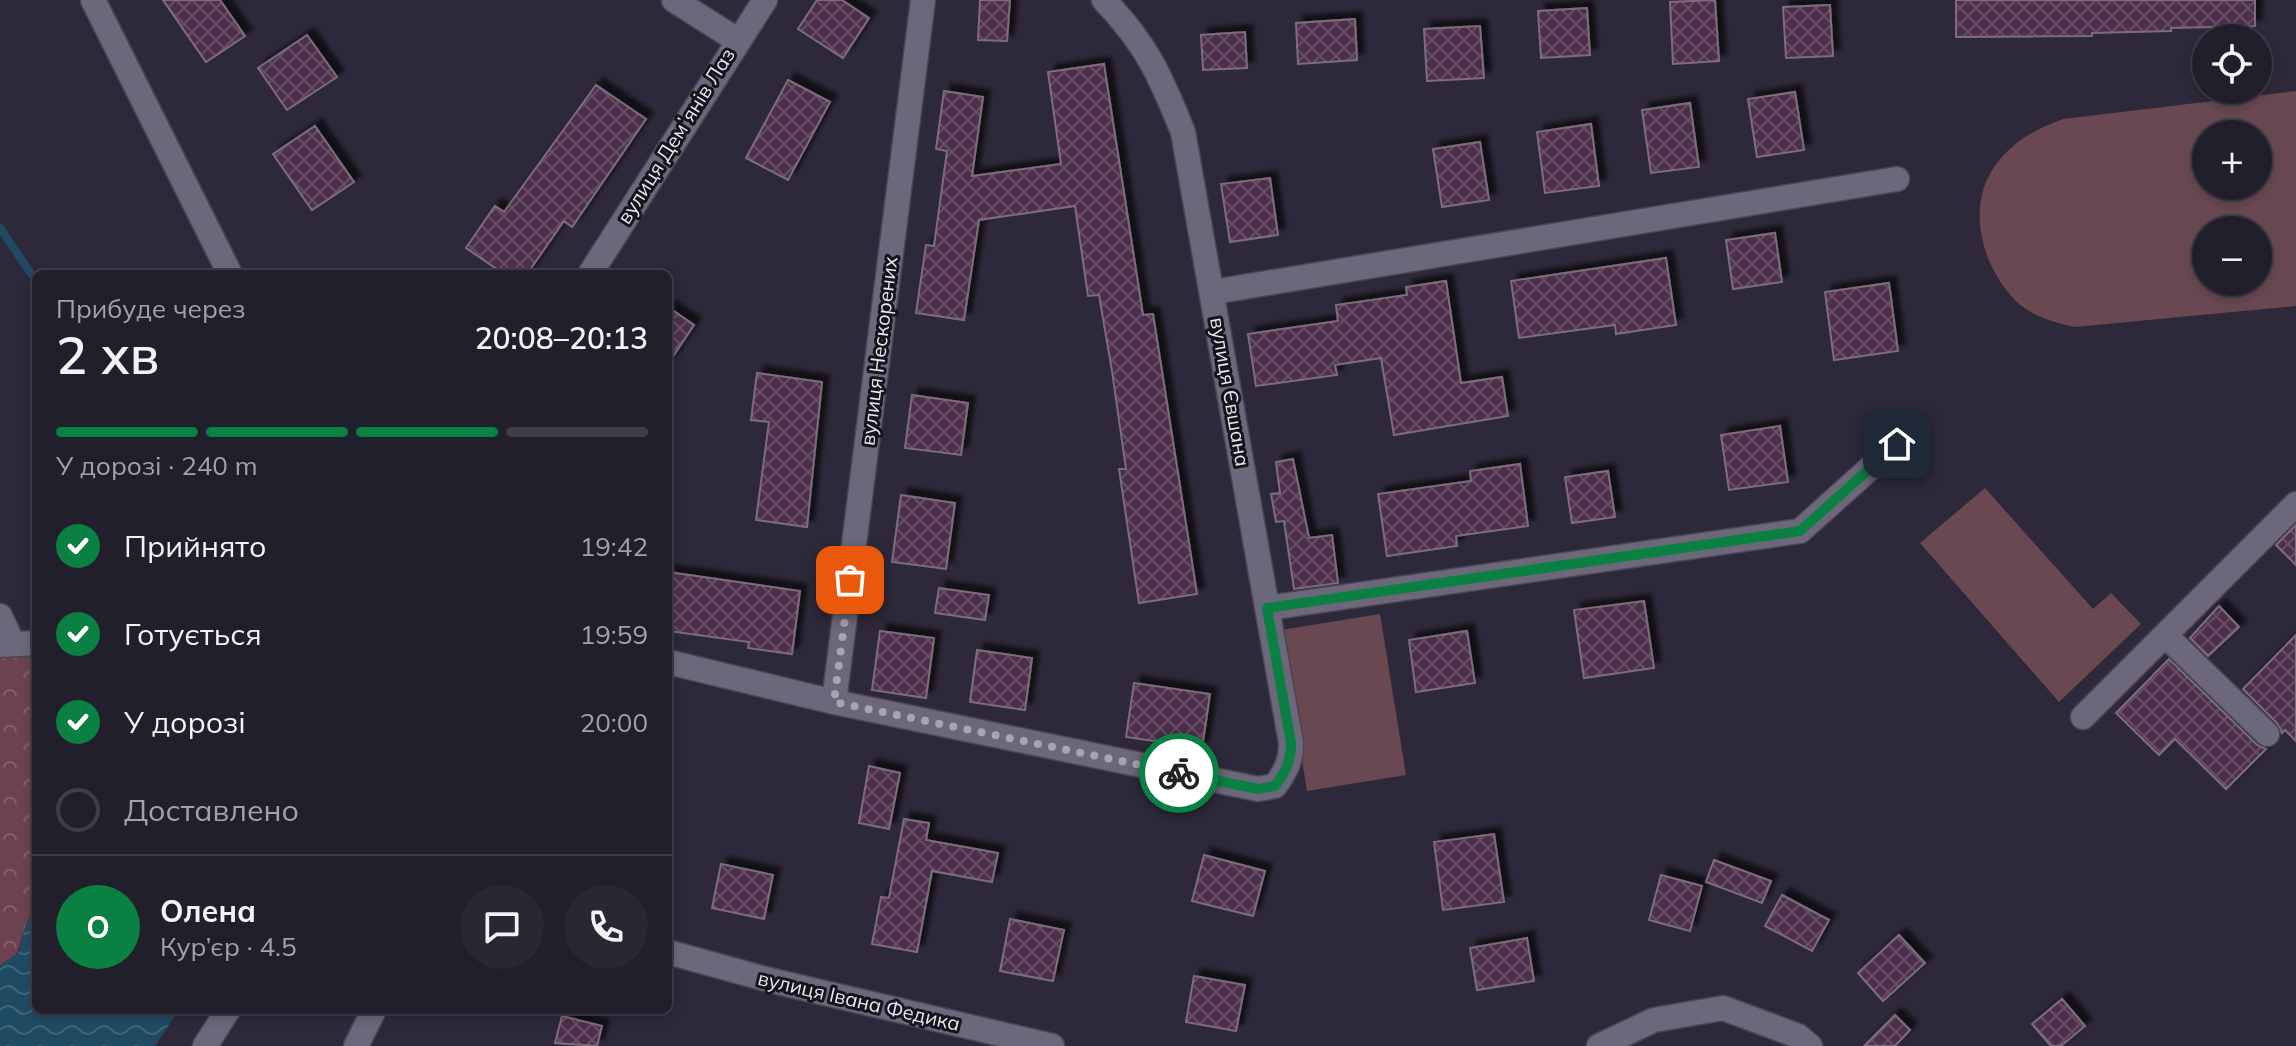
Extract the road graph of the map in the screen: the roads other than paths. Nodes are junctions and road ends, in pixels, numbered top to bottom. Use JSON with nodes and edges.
{"nodes":[{"id":1,"x":93,"y":0,"type":"edge"},
{"id":2,"x":674,"y":0,"type":"edge"},
{"id":3,"x":765,"y":0,"type":"edge"},
{"id":4,"x":923,"y":0,"type":"edge"},
{"id":5,"x":1104,"y":0,"type":"edge"},
{"id":6,"x":737,"y":40,"type":"junction"},
{"id":7,"x":1897,"y":179,"type":"dead end"},
{"id":8,"x":228,"y":270,"type":"edge"},
{"id":9,"x":593,"y":270,"type":"edge"},
{"id":10,"x":1213,"y":292,"type":"junction"},
{"id":11,"x":1897,"y":444,"type":"dead end"},
{"id":12,"x":2296,"y":504,"type":"edge"},
{"id":13,"x":1267,"y":608,"type":"junction"},
{"id":14,"x":0,"y":616,"type":"edge"},
{"id":15,"x":2165,"y":635,"type":"junction"},
{"id":16,"x":16,"y":644,"type":"edge"},
{"id":17,"x":672,"y":663,"type":"edge"},
{"id":18,"x":834,"y":702,"type":"junction"},
{"id":19,"x":2083,"y":717,"type":"dead end"},
{"id":20,"x":2267,"y":734,"type":"dead end"},
{"id":21,"x":672,"y":953,"type":"edge"},
{"id":22,"x":225,"y":1014,"type":"edge"},
{"id":23,"x":372,"y":1014,"type":"edge"},
{"id":24,"x":205,"y":1046,"type":"edge"},
{"id":25,"x":356,"y":1046,"type":"edge"},
{"id":26,"x":1052,"y":1046,"type":"edge"},
{"id":27,"x":1599,"y":1046,"type":"edge"},
{"id":28,"x":1810,"y":1046,"type":"edge"}],
"edges":[{"from":1,"to":8,"type":"street"},
{"from":2,"to":6,"type":"street"},
{"from":3,"to":6,"type":"street","name":"вулиця Демʼянів Лаз"},
{"from":4,"to":18,"type":"street","name":"вулиця Нескорених"},
{"from":5,"to":10,"type":"street","name":"вулиця Євшана"},
{"from":6,"to":9,"type":"street","name":"вулиця Демʼянів Лаз"},
{"from":7,"to":10,"type":"street"},
{"from":10,"to":13,"type":"street","name":"вулиця Євшана"},
{"from":11,"to":13,"type":"street"},
{"from":12,"to":15,"type":"street"},
{"from":13,"to":18,"type":"street","name":"вулиця Євшана"},
{"from":14,"to":16,"type":"street"},
{"from":15,"to":19,"type":"street"},
{"from":15,"to":20,"type":"street"},
{"from":17,"to":18,"type":"street"},
{"from":21,"to":26,"type":"street","name":"вулиця Івана Федика"},
{"from":22,"to":24,"type":"street"},
{"from":23,"to":25,"type":"street"},
{"from":27,"to":28,"type":"street"}]}
